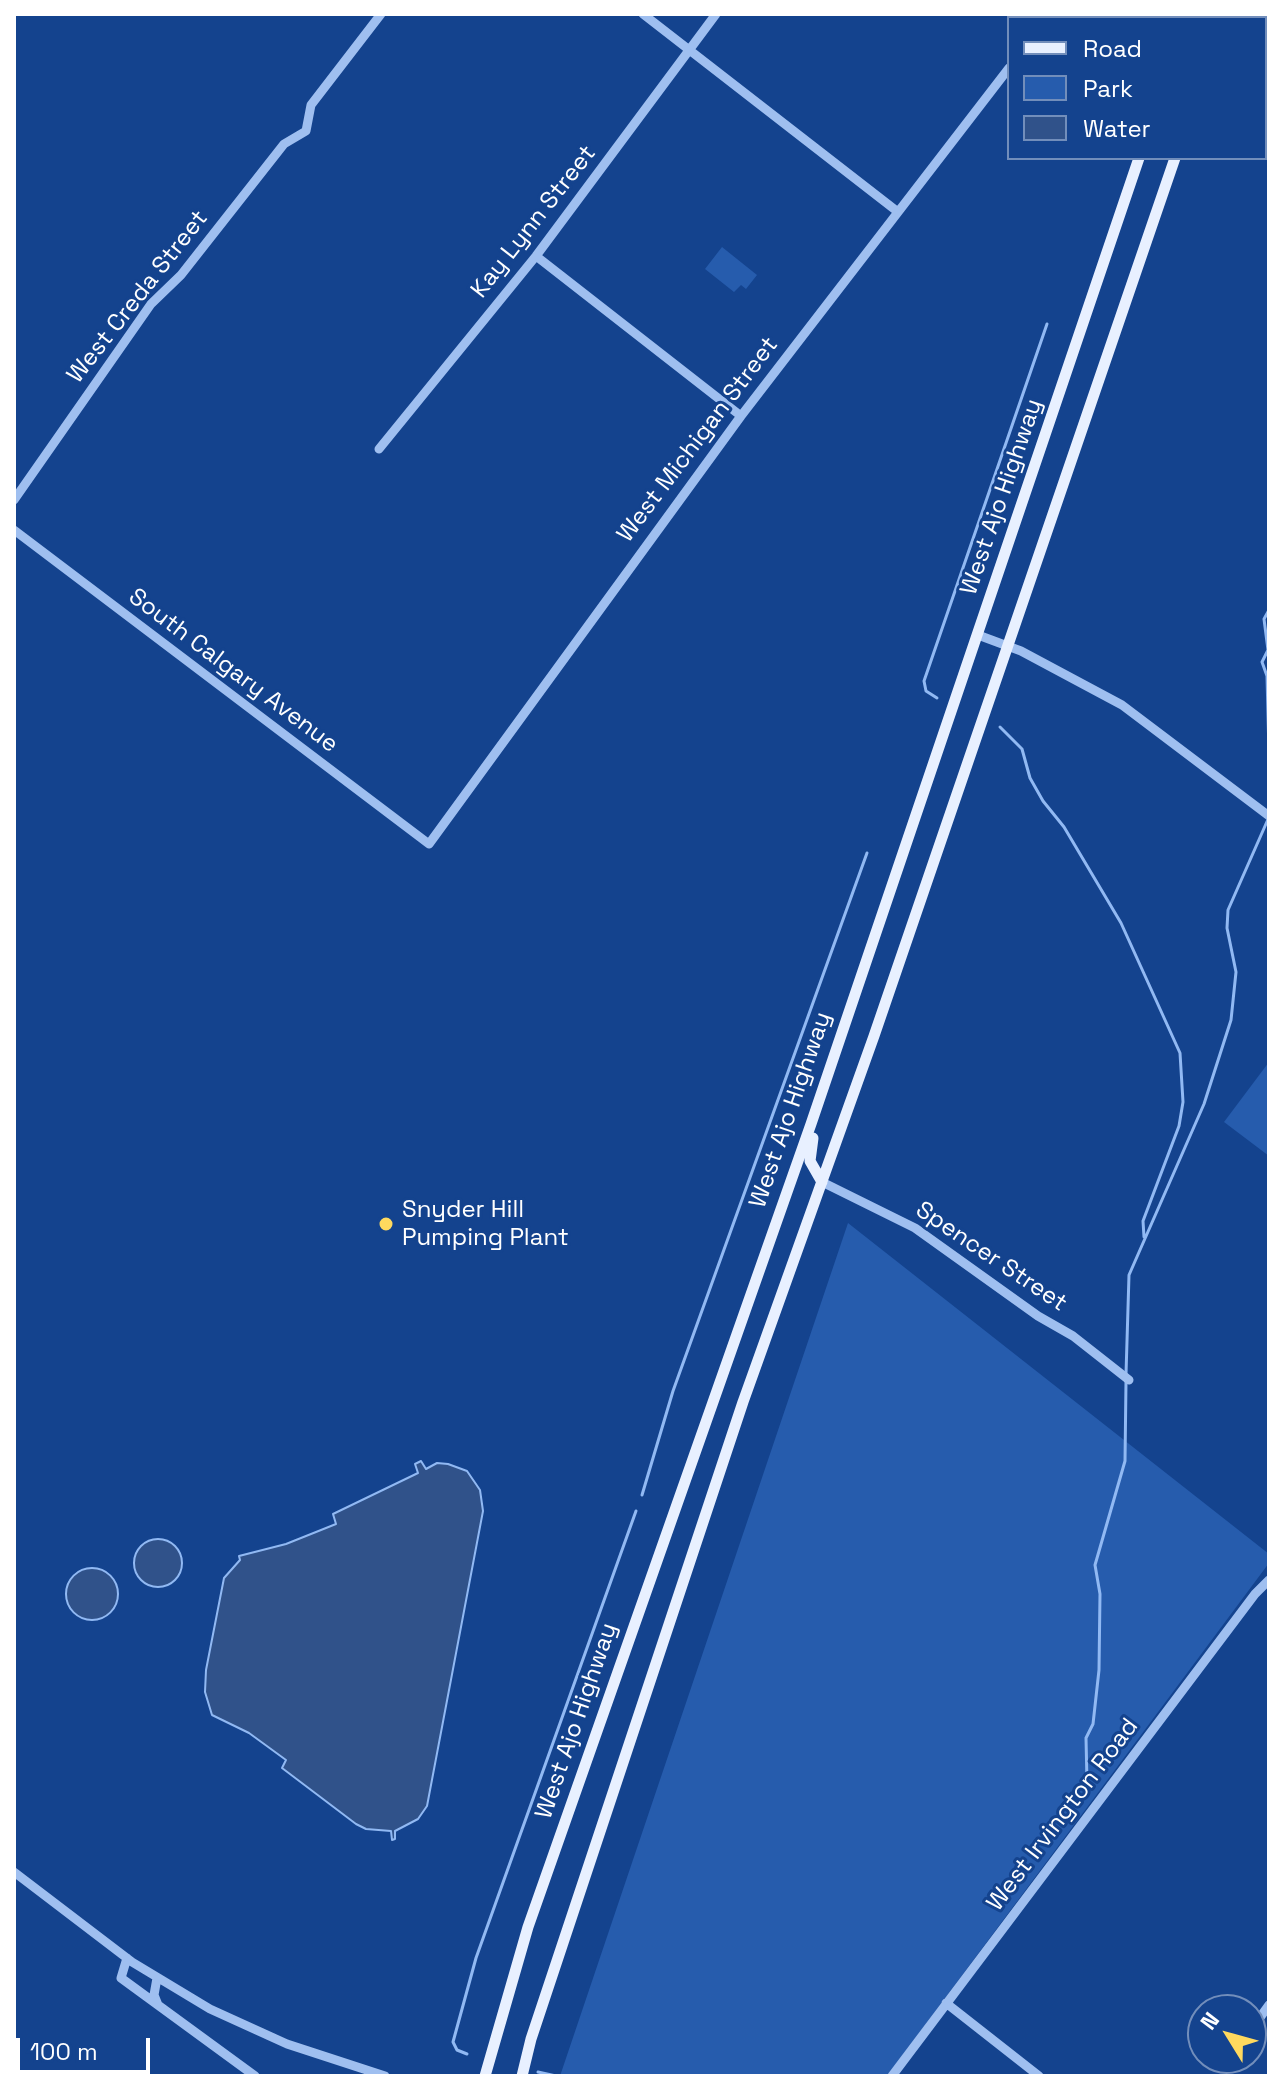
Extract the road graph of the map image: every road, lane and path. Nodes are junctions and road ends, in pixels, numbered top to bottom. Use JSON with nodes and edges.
{"nodes":[{"id":1,"x":381,"y":14,"type":"edge"},
{"id":2,"x":643,"y":14,"type":"edge"},
{"id":3,"x":716,"y":14,"type":"edge"},
{"id":4,"x":689,"y":49,"type":"junction"},
{"id":5,"x":1007,"y":71,"type":"edge"},
{"id":6,"x":1138,"y":160,"type":"edge"},
{"id":7,"x":1174,"y":160,"type":"edge"},
{"id":8,"x":898,"y":212,"type":"junction"},
{"id":9,"x":536,"y":256,"type":"junction"},
{"id":10,"x":741,"y":416,"type":"junction"},
{"id":11,"x":379,"y":449,"type":"dead end"},
{"id":12,"x":14,"y":500,"type":"edge"},
{"id":13,"x":14,"y":530,"type":"edge"},
{"id":14,"x":978,"y":635,"type":"junction"},
{"id":15,"x":1007,"y":646,"type":"junction"},
{"id":16,"x":1269,"y":816,"type":"edge"},
{"id":17,"x":429,"y":844,"type":"joint"},
{"id":18,"x":827,"y":1076,"type":"junction"},
{"id":19,"x":822,"y":1182,"type":"junction"},
{"id":20,"x":1129,"y":1380,"type":"dead end"},
{"id":21,"x":1269,"y":1580,"type":"edge"},
{"id":22,"x":14,"y":1872,"type":"edge"},
{"id":23,"x":127,"y":1958,"type":"junction"},
{"id":24,"x":157,"y":1978,"type":"junction"},
{"id":25,"x":946,"y":2003,"type":"junction"},
{"id":26,"x":158,"y":2005,"type":"junction"},
{"id":27,"x":255,"y":2076,"type":"edge"},
{"id":28,"x":385,"y":2076,"type":"edge"},
{"id":29,"x":485,"y":2076,"type":"edge"},
{"id":30,"x":522,"y":2076,"type":"edge"},
{"id":31,"x":892,"y":2076,"type":"edge"},
{"id":32,"x":1039,"y":2076,"type":"edge"}],
"edges":[{"from":1,"to":12,"type":"street","name":"West Creda Street"},
{"from":2,"to":4,"type":"street"},
{"from":3,"to":4,"type":"street","name":"Kay Lynn Street"},
{"from":4,"to":8,"type":"street"},
{"from":4,"to":9,"type":"street","name":"Kay Lynn Street"},
{"from":5,"to":8,"type":"street","name":"West Michigan Street"},
{"from":6,"to":14,"type":"main road","name":"West Ajo Highway"},
{"from":7,"to":15,"type":"main road"},
{"from":8,"to":10,"type":"street","name":"West Michigan Street"},
{"from":9,"to":10,"type":"street"},
{"from":9,"to":11,"type":"street","name":"Kay Lynn Street"},
{"from":10,"to":17,"type":"street","name":"West Michigan Street"},
{"from":13,"to":17,"type":"street","name":"South Calgary Avenue"},
{"from":14,"to":15,"type":"street"},
{"from":14,"to":18,"type":"main road","name":"West Ajo Highway"},
{"from":15,"to":16,"type":"street"},
{"from":15,"to":19,"type":"main road"},
{"from":18,"to":19,"type":"main road"},
{"from":18,"to":29,"type":"main road","name":"West Ajo Highway"},
{"from":19,"to":20,"type":"street","name":"Spencer Street"},
{"from":19,"to":30,"type":"main road"},
{"from":21,"to":25,"type":"street","name":"West Irvington Road"},
{"from":22,"to":23,"type":"street"},
{"from":23,"to":24,"type":"street"},
{"from":23,"to":26,"type":"street"},
{"from":24,"to":26,"type":"street"},
{"from":24,"to":28,"type":"street"},
{"from":25,"to":31,"type":"street","name":"West Irvington Road"},
{"from":25,"to":32,"type":"street"},
{"from":26,"to":27,"type":"street"}]}
